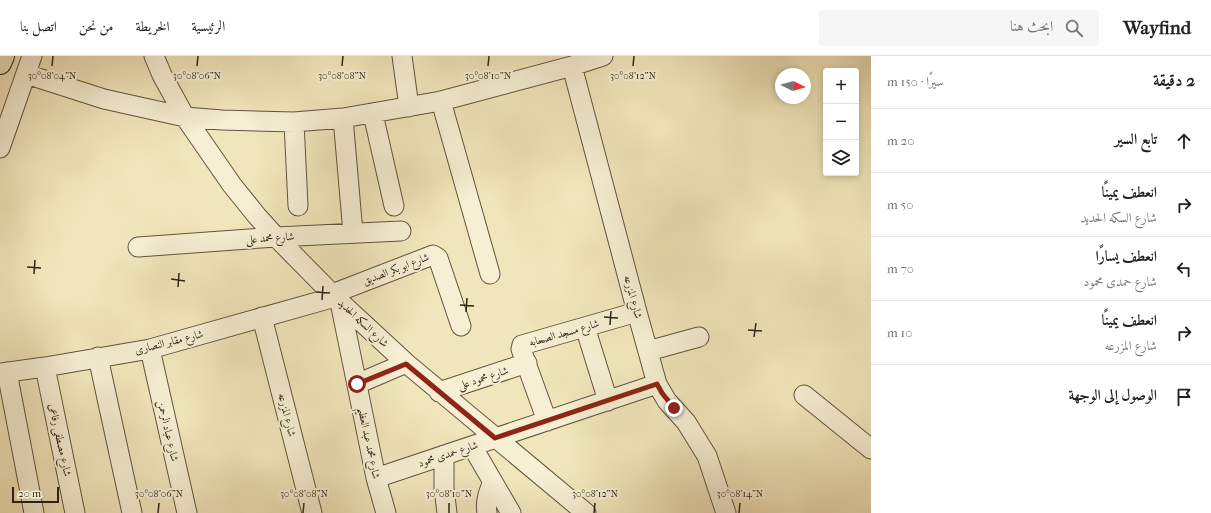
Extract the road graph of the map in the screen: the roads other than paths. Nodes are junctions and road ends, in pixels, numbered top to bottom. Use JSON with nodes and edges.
{"nodes":[{"id":1,"x":3,"y":56,"type":"edge"},
{"id":2,"x":32,"y":56,"type":"edge"},
{"id":3,"x":154,"y":56,"type":"edge"},
{"id":4,"x":402,"y":56,"type":"edge"},
{"id":5,"x":603,"y":56,"type":"edge"},
{"id":6,"x":0,"y":63,"type":"edge"},
{"id":7,"x":572,"y":66,"type":"junction"},
{"id":8,"x":26,"y":74,"type":"junction"},
{"id":9,"x":441,"y":101,"type":"junction"},
{"id":10,"x":409,"y":107,"type":"junction"},
{"id":11,"x":373,"y":114,"type":"junction"},
{"id":12,"x":185,"y":117,"type":"junction"},
{"id":13,"x":343,"y":118,"type":"junction"},
{"id":14,"x":294,"y":122,"type":"junction"},
{"id":15,"x":0,"y":148,"type":"edge"},
{"id":16,"x":298,"y":206,"type":"dead end"},
{"id":17,"x":394,"y":206,"type":"dead end"},
{"id":18,"x":401,"y":231,"type":"dead end"},
{"id":19,"x":353,"y":233,"type":"junction"},
{"id":20,"x":276,"y":237,"type":"junction"},
{"id":21,"x":138,"y":247,"type":"dead end"},
{"id":22,"x":490,"y":274,"type":"dead end"},
{"id":23,"x":336,"y":298,"type":"junction"},
{"id":24,"x":637,"y":312,"type":"junction"},
{"id":25,"x":262,"y":317,"type":"junction"},
{"id":26,"x":461,"y":326,"type":"dead end"},
{"id":27,"x":584,"y":327,"type":"junction"},
{"id":28,"x":699,"y":337,"type":"dead end"},
{"id":29,"x":150,"y":348,"type":"junction"},
{"id":30,"x":648,"y":351,"type":"junction"},
{"id":31,"x":98,"y":357,"type":"junction"},
{"id":32,"x":527,"y":363,"type":"junction"},
{"id":33,"x":406,"y":364,"type":"junction"},
{"id":34,"x":45,"y":367,"type":"junction"},
{"id":35,"x":4,"y":372,"type":"edge"},
{"id":36,"x":357,"y":384,"type":"junction"},
{"id":37,"x":657,"y":384,"type":"junction"},
{"id":38,"x":440,"y":392,"type":"junction"},
{"id":39,"x":804,"y":395,"type":"dead end"},
{"id":40,"x":608,"y":400,"type":"junction"},
{"id":41,"x":547,"y":421,"type":"junction"},
{"id":42,"x":495,"y":438,"type":"junction"},
{"id":43,"x":472,"y":446,"type":"junction"},
{"id":44,"x":871,"y":449,"type":"edge"},
{"id":45,"x":444,"y":455,"type":"junction"},
{"id":46,"x":376,"y":478,"type":"junction"},
{"id":47,"x":493,"y":482,"type":"junction"},
{"id":48,"x":34,"y":513,"type":"edge"},
{"id":49,"x":75,"y":513,"type":"edge"},
{"id":50,"x":132,"y":513,"type":"edge"},
{"id":51,"x":187,"y":513,"type":"edge"},
{"id":52,"x":312,"y":513,"type":"edge"},
{"id":53,"x":386,"y":513,"type":"edge"},
{"id":54,"x":447,"y":513,"type":"edge"},
{"id":55,"x":487,"y":513,"type":"edge"},
{"id":56,"x":511,"y":513,"type":"edge"},
{"id":57,"x":586,"y":513,"type":"edge"},
{"id":58,"x":726,"y":513,"type":"edge"}],
"edges":[{"from":1,"to":6,"type":"main road"},
{"from":2,"to":8,"type":"street"},
{"from":3,"to":12,"type":"street","name":"شارع السكه الحديد"},
{"from":4,"to":10,"type":"street"},
{"from":5,"to":7,"type":"street"},
{"from":7,"to":9,"type":"street"},
{"from":7,"to":24,"type":"street","name":"شارع المزرعه"},
{"from":8,"to":12,"type":"street"},
{"from":8,"to":15,"type":"street"},
{"from":9,"to":10,"type":"street"},
{"from":9,"to":22,"type":"street"},
{"from":10,"to":11,"type":"street"},
{"from":11,"to":13,"type":"street"},
{"from":11,"to":17,"type":"street"},
{"from":12,"to":14,"type":"street"},
{"from":12,"to":20,"type":"street","name":"شارع السكه الحديد"},
{"from":13,"to":14,"type":"street"},
{"from":13,"to":19,"type":"street"},
{"from":14,"to":16,"type":"street"},
{"from":18,"to":19,"type":"street","name":"شارع محمد على"},
{"from":19,"to":20,"type":"street","name":"شارع محمد على"},
{"from":20,"to":21,"type":"street","name":"شارع محمد على"},
{"from":20,"to":23,"type":"street","name":"شارع السكه الحديد"},
{"from":23,"to":25,"type":"street","name":"شارع مقابر النصارى"},
{"from":23,"to":26,"type":"street","name":"شارع ابو بكر الصديق"},
{"from":23,"to":33,"type":"street","name":"شارع السكه الحديد"},
{"from":23,"to":36,"type":"street","name":"شارع محمد عبد العظيم"},
{"from":24,"to":27,"type":"street","name":"شارع مسجد الصحابه"},
{"from":24,"to":30,"type":"street","name":"شارع المزرعه"},
{"from":25,"to":29,"type":"street","name":"شارع مقابر النصارى"},
{"from":25,"to":52,"type":"street","name":"شارع المزرعه"},
{"from":27,"to":32,"type":"street","name":"شارع مسجد الصحابه"},
{"from":27,"to":40,"type":"street"},
{"from":28,"to":30,"type":"street"},
{"from":29,"to":31,"type":"street","name":"شارع مقابر النصارى"},
{"from":29,"to":51,"type":"street","name":"شارع عباد الرحمن"},
{"from":30,"to":37,"type":"street","name":"شارع المزرعه"},
{"from":31,"to":34,"type":"street","name":"شارع مقابر النصارى"},
{"from":31,"to":50,"type":"street"},
{"from":32,"to":38,"type":"street","name":"شارع محمود على"},
{"from":32,"to":41,"type":"street","name":"شارع مسجد الصحابه"},
{"from":33,"to":36,"type":"street"},
{"from":33,"to":38,"type":"street","name":"شارع السكه الحديد"},
{"from":34,"to":35,"type":"street","name":"شارع مقابر النصارى"},
{"from":34,"to":49,"type":"street","name":"شارع مصطفى رفاعى"},
{"from":35,"to":48,"type":"street"},
{"from":36,"to":46,"type":"street","name":"شارع محمد عبد العظيم"},
{"from":37,"to":40,"type":"street","name":"شارع حمدى محمود"},
{"from":37,"to":58,"type":"street","name":"شارع المزرعه"},
{"from":38,"to":42,"type":"street","name":"شارع السكه الحديد"},
{"from":39,"to":44,"type":"street"},
{"from":40,"to":41,"type":"street","name":"شارع حمدى محمود"},
{"from":41,"to":42,"type":"street","name":"شارع حمدى محمود"},
{"from":42,"to":43,"type":"street","name":"شارع حمدى محمود"},
{"from":42,"to":57,"type":"street","name":"شارع السكه الحديد"},
{"from":43,"to":45,"type":"street","name":"شارع حمدى محمود"},
{"from":43,"to":47,"type":"street"},
{"from":45,"to":46,"type":"street","name":"شارع حمدى محمود"},
{"from":45,"to":54,"type":"street"},
{"from":46,"to":53,"type":"street","name":"شارع محمد عبد العظيم"},
{"from":47,"to":55,"type":"street"},
{"from":47,"to":56,"type":"street"}]}
